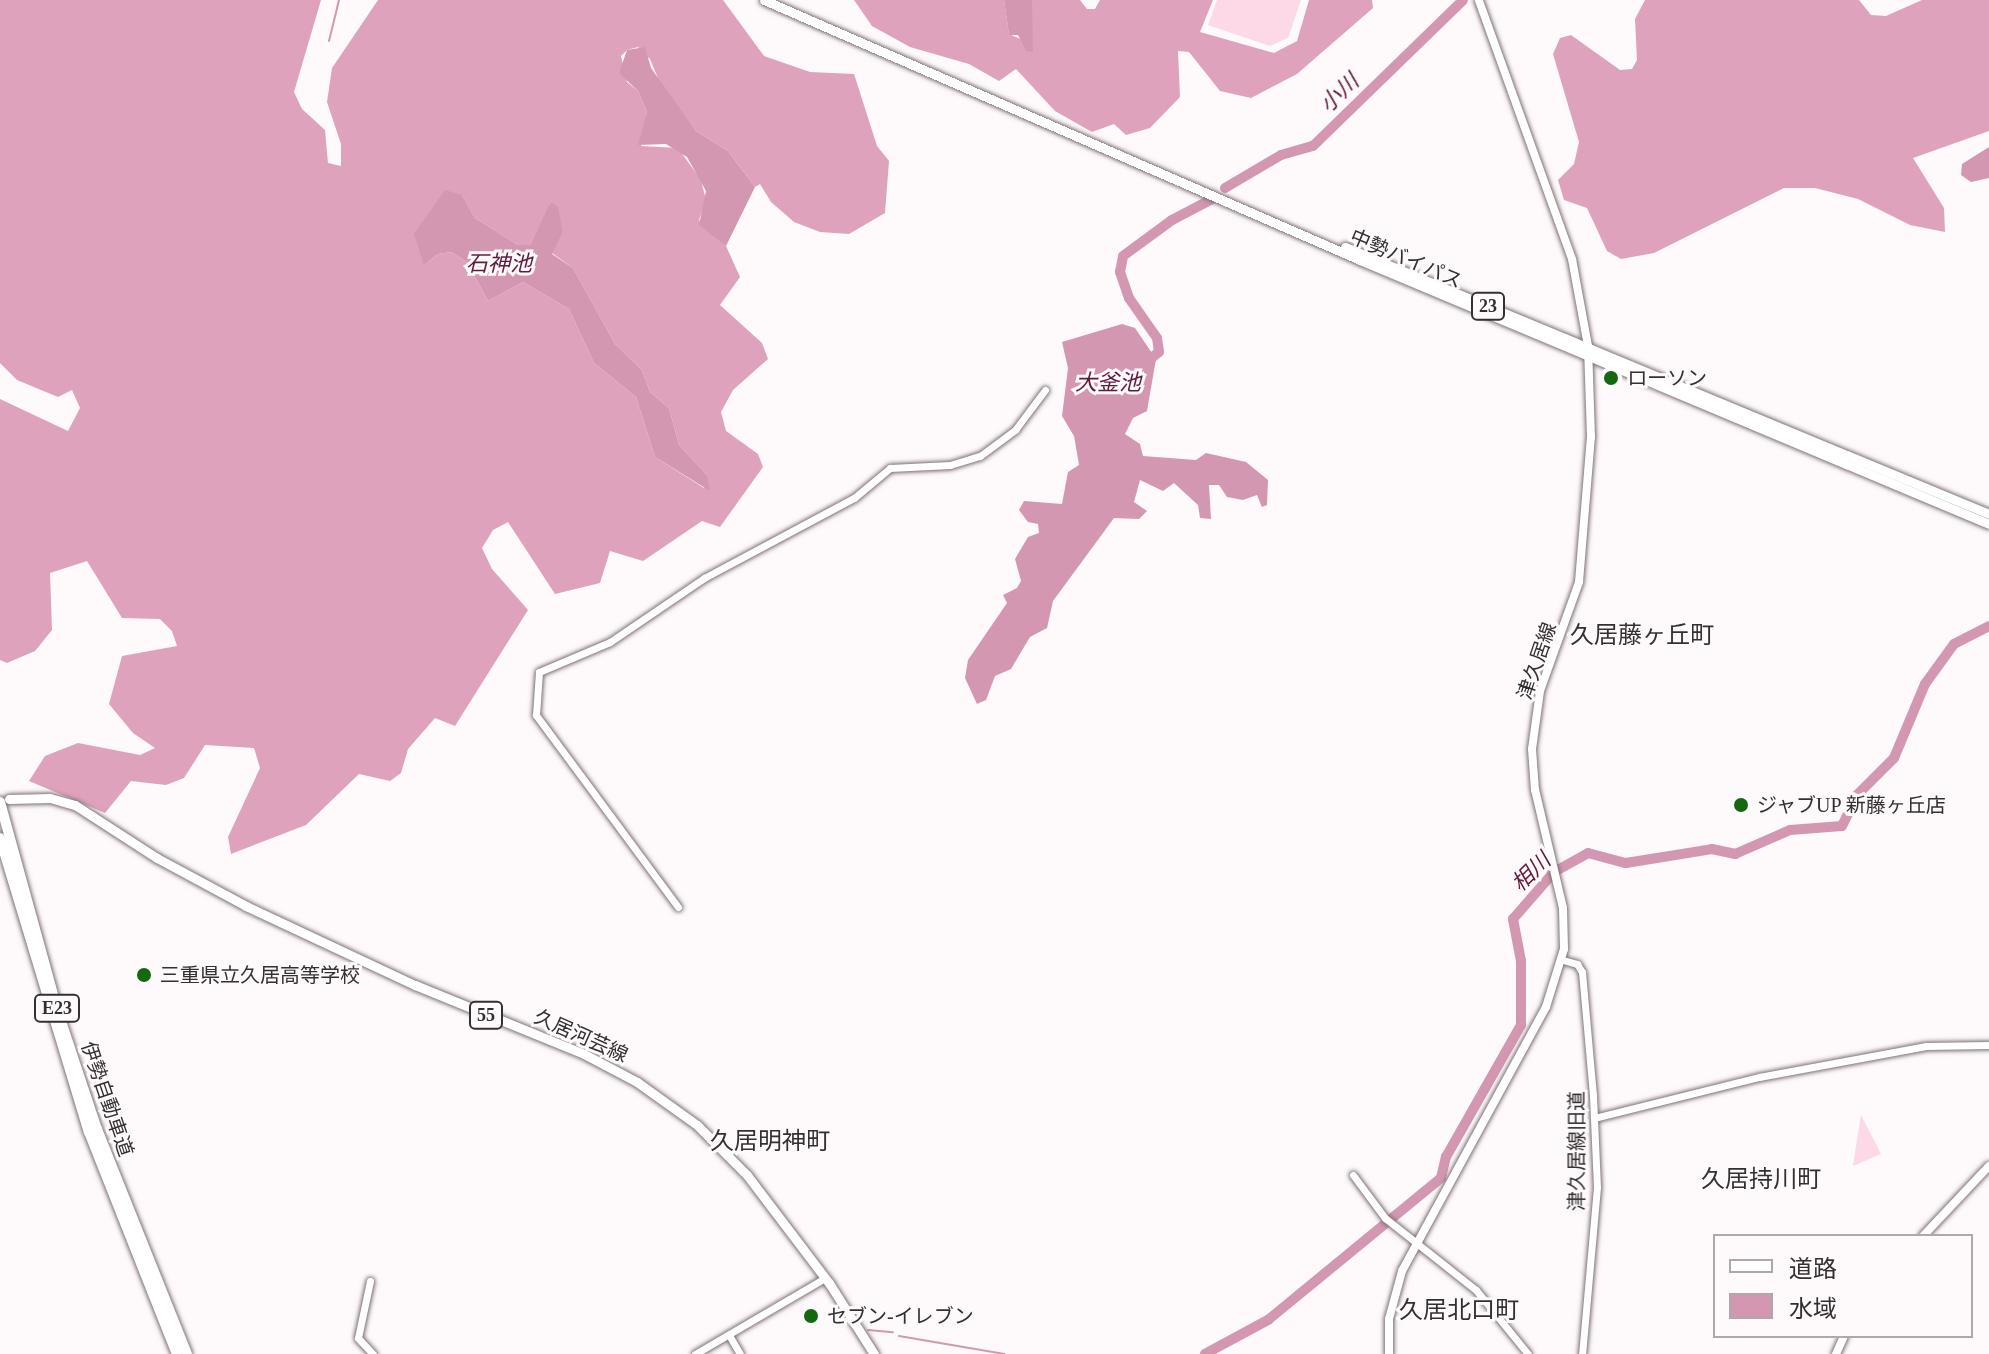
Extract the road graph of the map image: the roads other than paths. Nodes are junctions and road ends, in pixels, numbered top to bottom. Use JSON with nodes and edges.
{"nodes":[{"id":1,"x":764,"y":0,"type":"edge"},
{"id":2,"x":1479,"y":0,"type":"edge"},
{"id":3,"x":1589,"y":351,"type":"junction"},
{"id":4,"x":1045,"y":390,"type":"dead end"},
{"id":5,"x":1989,"y":514,"type":"edge"},
{"id":6,"x":1989,"y":524,"type":"edge"},
{"id":7,"x":4,"y":801,"type":"edge"},
{"id":8,"x":0,"y":838,"type":"edge"},
{"id":9,"x":678,"y":907,"type":"dead end"},
{"id":10,"x":1563,"y":960,"type":"junction"},
{"id":11,"x":1989,"y":1045,"type":"edge"},
{"id":12,"x":1594,"y":1118,"type":"junction"},
{"id":13,"x":1989,"y":1166,"type":"edge"},
{"id":14,"x":1353,"y":1175,"type":"dead end"},
{"id":15,"x":123,"y":1211,"type":"junction"},
{"id":16,"x":1925,"y":1234,"type":"edge"},
{"id":17,"x":1417,"y":1239,"type":"junction"},
{"id":18,"x":825,"y":1278,"type":"junction"},
{"id":19,"x":370,"y":1281,"type":"dead end"},
{"id":20,"x":159,"y":1301,"type":"junction"},
{"id":21,"x":729,"y":1335,"type":"junction"},
{"id":22,"x":177,"y":1354,"type":"edge"},
{"id":23,"x":187,"y":1354,"type":"edge"},
{"id":24,"x":373,"y":1354,"type":"edge"},
{"id":25,"x":695,"y":1354,"type":"edge"},
{"id":26,"x":740,"y":1354,"type":"edge"},
{"id":27,"x":874,"y":1354,"type":"edge"},
{"id":28,"x":1389,"y":1354,"type":"edge"},
{"id":29,"x":1528,"y":1354,"type":"edge"},
{"id":30,"x":1582,"y":1354,"type":"edge"}],
"edges":[{"from":1,"to":3,"type":"main road","name":"中勢バイパス","number":"23"},
{"from":2,"to":3,"type":"main road","name":"津久居線"},
{"from":3,"to":5,"type":"main road","name":"中勢バイパス","number":"23"},
{"from":3,"to":6,"type":"main road","name":"中勢バイパス","number":"23"},
{"from":3,"to":10,"type":"main road","name":"津久居線"},
{"from":4,"to":9,"type":"street"},
{"from":7,"to":15,"type":"highway","name":"伊勢自動車道","number":"E23"},
{"from":7,"to":18,"type":"main road","name":"久居河芸線","number":"55"},
{"from":8,"to":15,"type":"highway","name":"伊勢自動車道","number":"E23"},
{"from":10,"to":12,"type":"street","name":"津久居線旧道"},
{"from":10,"to":17,"type":"main road","name":"津久居線"},
{"from":11,"to":12,"type":"street"},
{"from":12,"to":30,"type":"street","name":"津久居線旧道"},
{"from":13,"to":16,"type":"main road"},
{"from":14,"to":17,"type":"street"},
{"from":15,"to":20,"type":"highway","name":"伊勢自動車道"},
{"from":17,"to":28,"type":"main road","name":"津久居線"},
{"from":17,"to":29,"type":"street"},
{"from":18,"to":21,"type":"street"},
{"from":18,"to":27,"type":"main road","name":"久居河芸線","number":"55"},
{"from":19,"to":24,"type":"street"},
{"from":20,"to":22,"type":"highway","name":"伊勢自動車道"},
{"from":20,"to":23,"type":"highway","name":"伊勢自動車道"},
{"from":21,"to":25,"type":"street"},
{"from":21,"to":26,"type":"street"}]}
